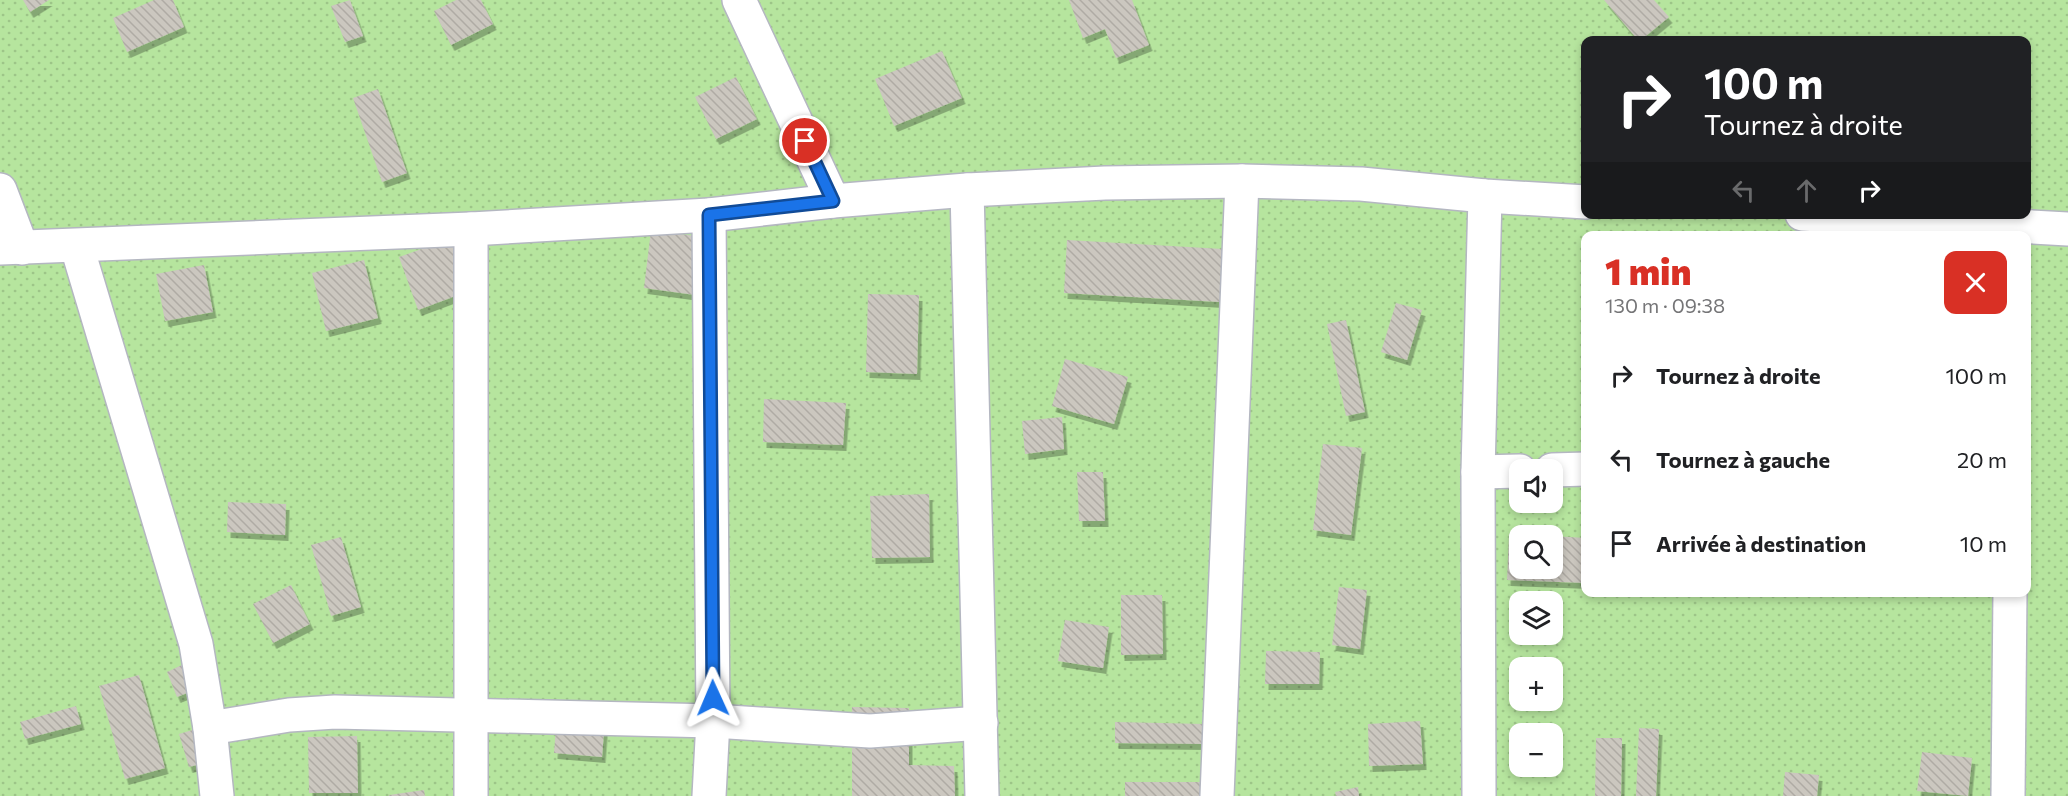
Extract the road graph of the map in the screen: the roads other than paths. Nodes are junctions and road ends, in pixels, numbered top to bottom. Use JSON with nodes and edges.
{"nodes":[{"id":1,"x":739,"y":0,"type":"edge"},
{"id":2,"x":1242,"y":181,"type":"junction"},
{"id":3,"x":0,"y":190,"type":"edge"},
{"id":4,"x":967,"y":190,"type":"junction"},
{"id":5,"x":1485,"y":196,"type":"junction"},
{"id":6,"x":833,"y":201,"type":"junction"},
{"id":7,"x":1581,"y":201,"type":"edge"},
{"id":8,"x":709,"y":215,"type":"junction"},
{"id":9,"x":1867,"y":219,"type":"edge"},
{"id":10,"x":471,"y":229,"type":"junction"},
{"id":11,"x":2068,"y":229,"type":"edge"},
{"id":12,"x":2022,"y":231,"type":"edge"},
{"id":13,"x":77,"y":247,"type":"junction"},
{"id":14,"x":11,"y":248,"type":"edge"},
{"id":15,"x":1581,"y":469,"type":"edge"},
{"id":16,"x":1563,"y":470,"type":"edge"},
{"id":17,"x":1509,"y":471,"type":"edge"},
{"id":18,"x":1478,"y":472,"type":"junction"},
{"id":19,"x":2010,"y":597,"type":"edge"},
{"id":20,"x":472,"y":716,"type":"junction"},
{"id":21,"x":713,"y":721,"type":"junction"},
{"id":22,"x":981,"y":723,"type":"junction"},
{"id":23,"x":210,"y":728,"type":"junction"},
{"id":24,"x":217,"y":796,"type":"edge"},
{"id":25,"x":471,"y":796,"type":"edge"},
{"id":26,"x":709,"y":796,"type":"edge"},
{"id":27,"x":982,"y":796,"type":"edge"},
{"id":28,"x":1217,"y":796,"type":"edge"},
{"id":29,"x":1479,"y":796,"type":"edge"},
{"id":30,"x":2008,"y":796,"type":"edge"}],
"edges":[{"from":1,"to":6,"type":"street"},
{"from":2,"to":4,"type":"street"},
{"from":2,"to":5,"type":"street"},
{"from":2,"to":28,"type":"street"},
{"from":3,"to":14,"type":"street"},
{"from":4,"to":6,"type":"street"},
{"from":4,"to":22,"type":"street"},
{"from":5,"to":7,"type":"street"},
{"from":5,"to":18,"type":"street"},
{"from":6,"to":8,"type":"street"},
{"from":8,"to":10,"type":"street"},
{"from":8,"to":21,"type":"street"},
{"from":9,"to":12,"type":"street"},
{"from":10,"to":13,"type":"street"},
{"from":10,"to":20,"type":"street"},
{"from":11,"to":12,"type":"street"},
{"from":13,"to":14,"type":"street"},
{"from":13,"to":23,"type":"street"},
{"from":15,"to":16,"type":"street"},
{"from":17,"to":18,"type":"street"},
{"from":18,"to":29,"type":"street"},
{"from":19,"to":30,"type":"street"},
{"from":20,"to":21,"type":"street"},
{"from":20,"to":23,"type":"street"},
{"from":20,"to":25,"type":"street"},
{"from":21,"to":22,"type":"street"},
{"from":21,"to":26,"type":"street"},
{"from":22,"to":27,"type":"street"},
{"from":23,"to":24,"type":"street"}]}
